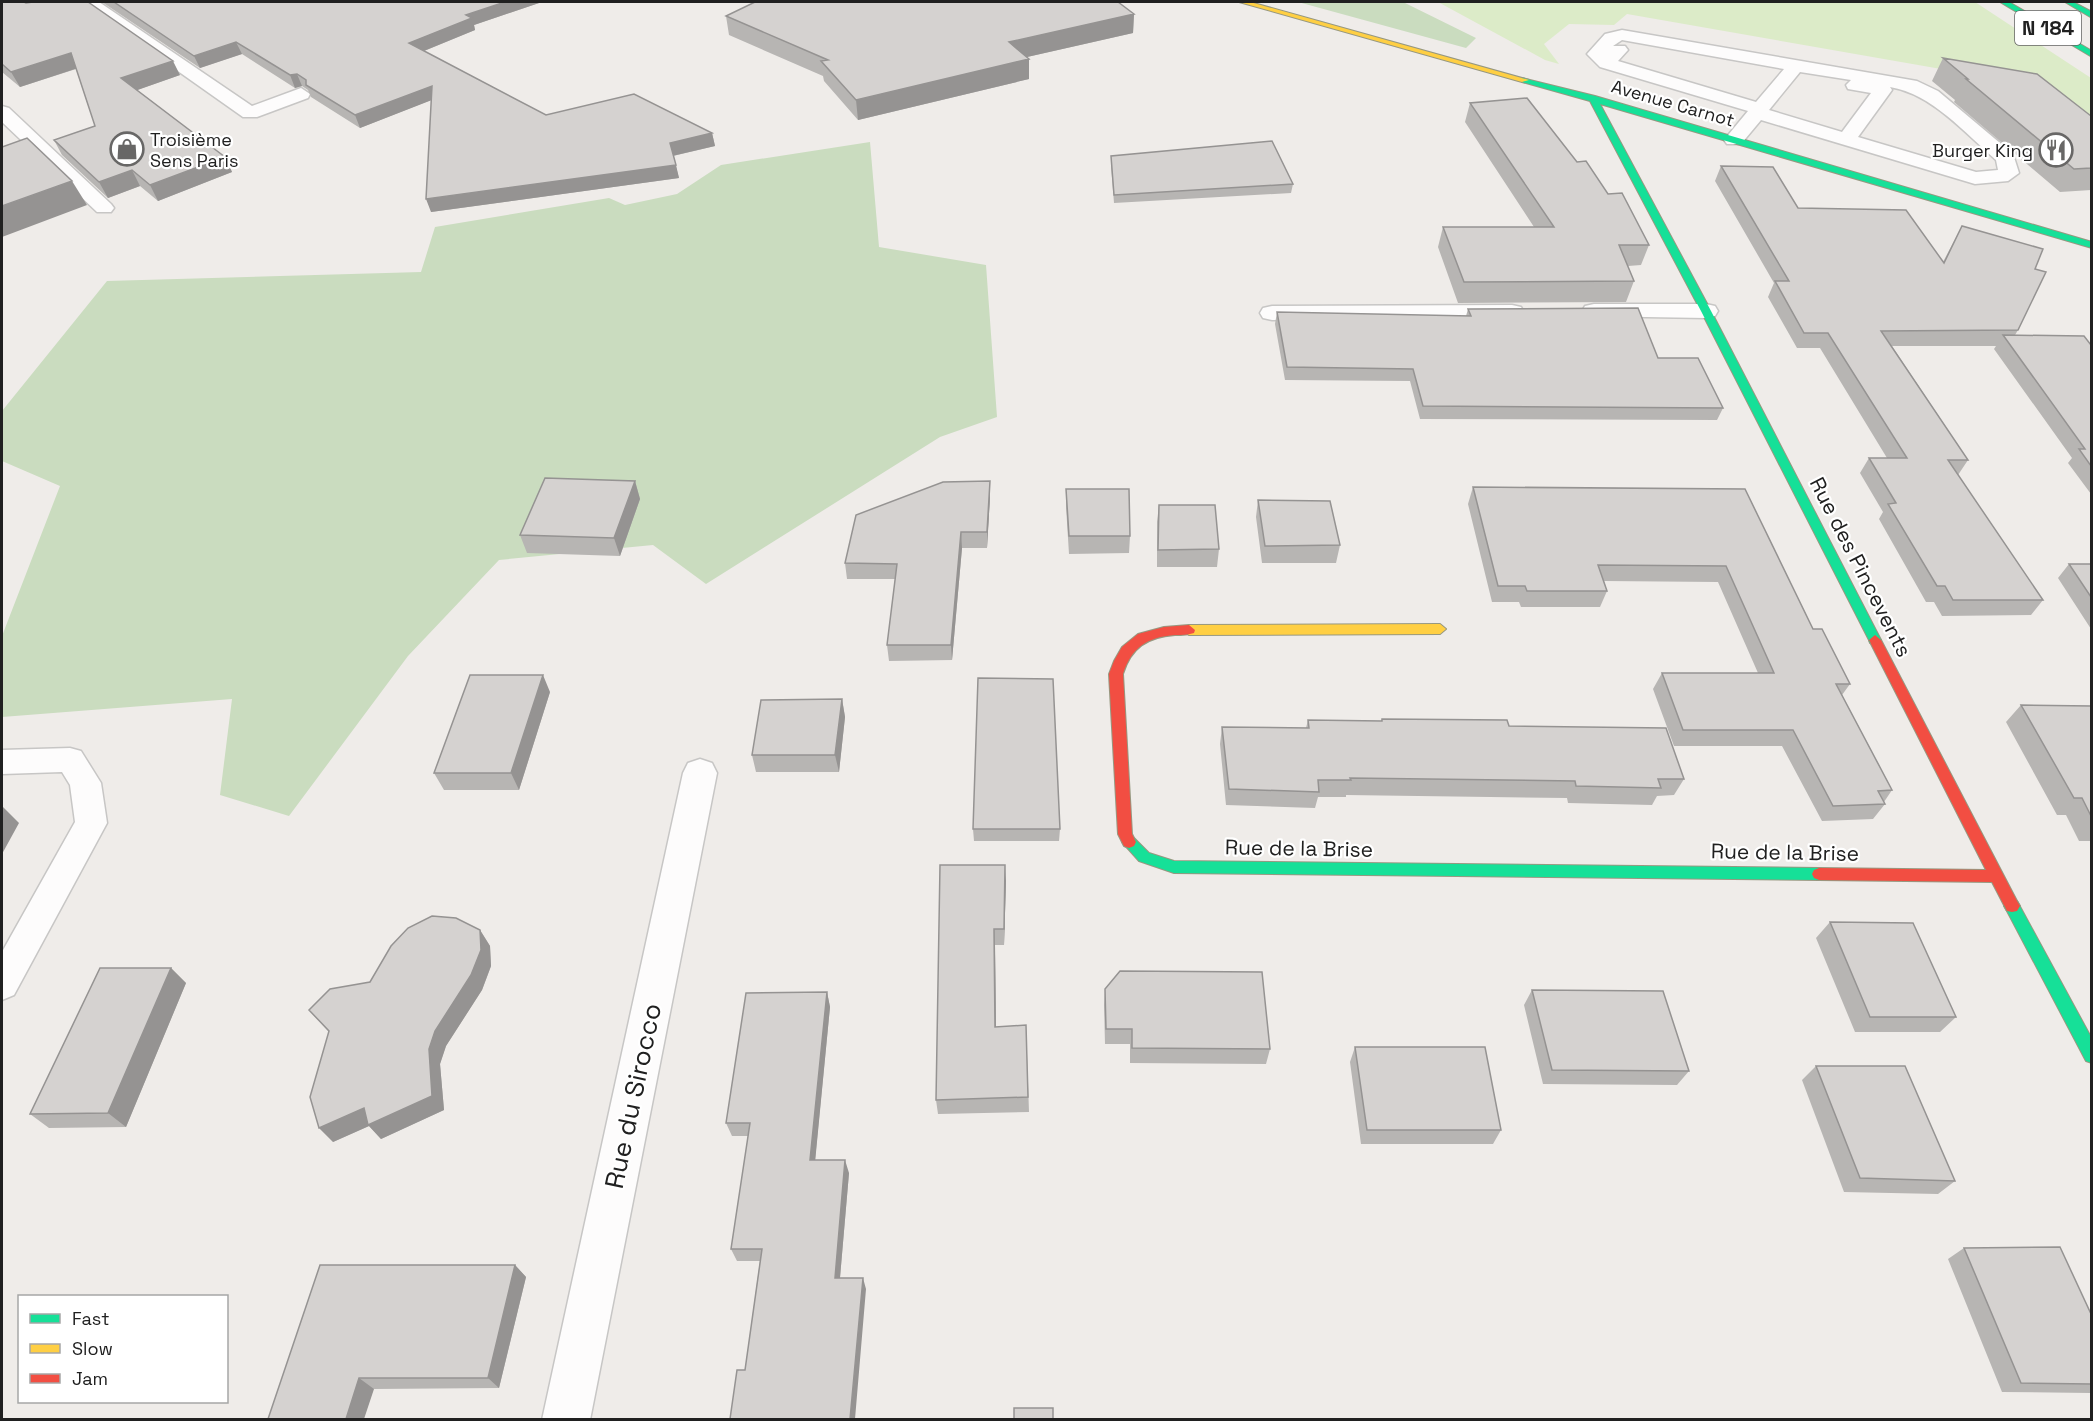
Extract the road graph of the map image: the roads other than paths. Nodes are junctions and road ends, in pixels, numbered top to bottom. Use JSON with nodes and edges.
{"nodes":[{"id":1,"x":88,"y":2,"type":"edge"},
{"id":2,"x":1243,"y":2,"type":"edge"},
{"id":3,"x":2004,"y":2,"type":"edge"},
{"id":4,"x":2068,"y":2,"type":"edge"},
{"id":5,"x":2091,"y":16,"type":"edge"},
{"id":6,"x":2091,"y":56,"type":"edge"},
{"id":7,"x":1606,"y":63,"type":"junction"},
{"id":8,"x":1693,"y":70,"type":"junction"},
{"id":9,"x":1791,"y":72,"type":"junction"},
{"id":10,"x":301,"y":94,"type":"edge"},
{"id":11,"x":1592,"y":98,"type":"junction"},
{"id":12,"x":1759,"y":111,"type":"junction"},
{"id":13,"x":2,"y":112,"type":"edge"},
{"id":14,"x":1847,"y":138,"type":"junction"},
{"id":15,"x":1734,"y":140,"type":"junction"},
{"id":16,"x":104,"y":208,"type":"dead end"},
{"id":17,"x":2091,"y":245,"type":"edge"},
{"id":18,"x":1565,"y":311,"type":"edge"},
{"id":19,"x":1706,"y":311,"type":"junction"},
{"id":20,"x":1530,"y":312,"type":"edge"},
{"id":21,"x":1272,"y":313,"type":"dead end"},
{"id":22,"x":1440,"y":629,"type":"dead end"},
{"id":23,"x":2,"y":762,"type":"edge"},
{"id":24,"x":700,"y":773,"type":"dead end"},
{"id":25,"x":1996,"y":876,"type":"junction"},
{"id":26,"x":2,"y":984,"type":"edge"},
{"id":27,"x":2091,"y":1056,"type":"edge"},
{"id":28,"x":566,"y":1419,"type":"edge"}],
"edges":[{"from":1,"to":10,"type":"lane"},
{"from":2,"to":11,"type":"street","name":"Avenue Carnot"},
{"from":3,"to":6,"type":"street","number":"N 184"},
{"from":4,"to":5,"type":"street","number":"N 184"},
{"from":7,"to":8,"type":"lane"},
{"from":7,"to":8,"type":"lane"},
{"from":7,"to":14,"type":"lane"},
{"from":8,"to":9,"type":"lane"},
{"from":8,"to":12,"type":"lane"},
{"from":9,"to":12,"type":"lane"},
{"from":9,"to":14,"type":"lane"},
{"from":11,"to":15,"type":"street","name":"Avenue Carnot"},
{"from":11,"to":19,"type":"street","name":"Rue des Pincevents"},
{"from":12,"to":14,"type":"lane"},
{"from":12,"to":15,"type":"lane"},
{"from":13,"to":16,"type":"lane"},
{"from":15,"to":17,"type":"street","name":"Avenue Carnot"},
{"from":18,"to":19,"type":"street"},
{"from":19,"to":25,"type":"street","name":"Rue des Pincevents"},
{"from":20,"to":21,"type":"street"},
{"from":22,"to":25,"type":"street","name":"Rue de la Brise"},
{"from":23,"to":26,"type":"lane"},
{"from":24,"to":28,"type":"street","name":"Rue du Sirocco"},
{"from":25,"to":27,"type":"street","name":"Rue des Pincevents"}]}
